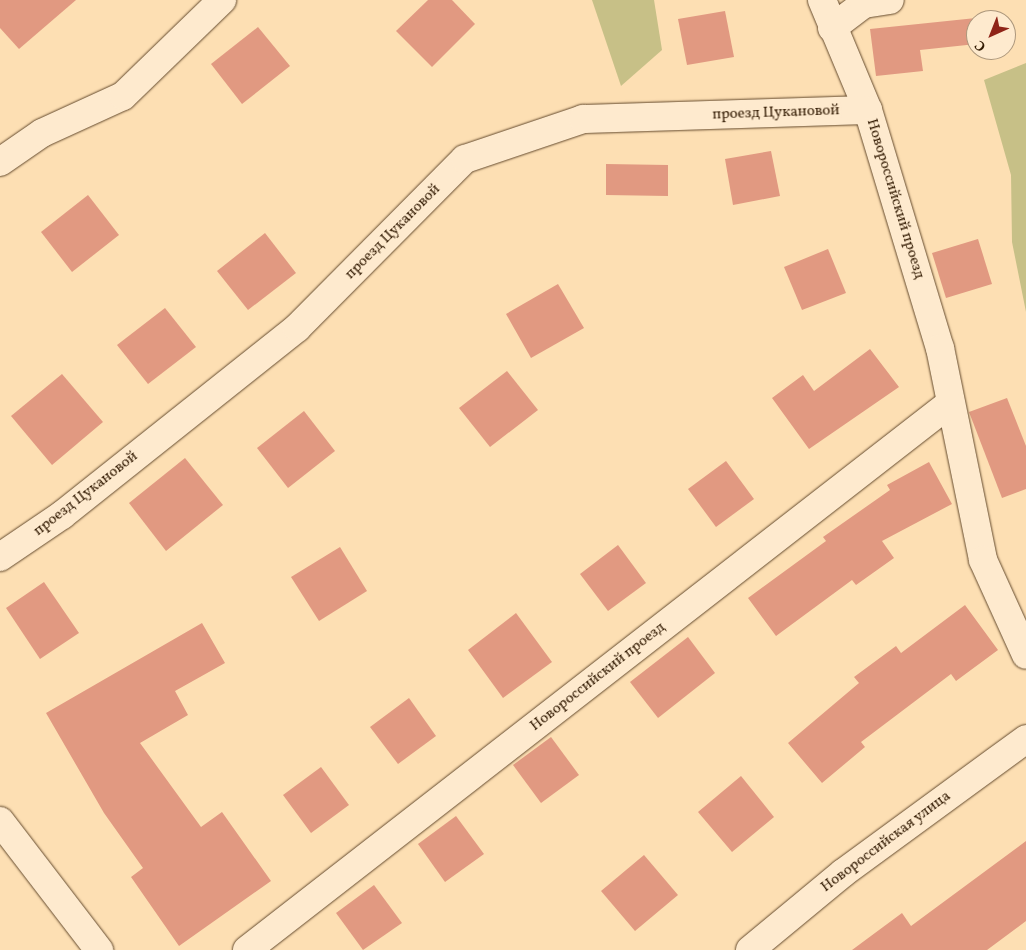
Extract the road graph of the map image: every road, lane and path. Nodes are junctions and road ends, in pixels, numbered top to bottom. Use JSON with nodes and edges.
{"nodes":[{"id":1,"x":222,"y":0,"type":"edge"},
{"id":2,"x":822,"y":0,"type":"edge"},
{"id":3,"x":890,"y":0,"type":"edge"},
{"id":4,"x":832,"y":28,"type":"junction"},
{"id":5,"x":868,"y":110,"type":"junction"},
{"id":6,"x":0,"y":162,"type":"edge"},
{"id":7,"x":949,"y":404,"type":"junction"},
{"id":8,"x":0,"y":557,"type":"edge"},
{"id":9,"x":1026,"y":655,"type":"edge"},
{"id":10,"x":1026,"y":739,"type":"edge"},
{"id":11,"x":0,"y":821,"type":"edge"},
{"id":12,"x":99,"y":950,"type":"edge"},
{"id":13,"x":247,"y":950,"type":"edge"},
{"id":14,"x":750,"y":950,"type":"edge"}],
"edges":[{"from":1,"to":6,"type":"street"},
{"from":2,"to":4,"type":"street","name":"Новороссийский проезд"},
{"from":3,"to":4,"type":"street"},
{"from":4,"to":5,"type":"street","name":"Новороссийский проезд"},
{"from":5,"to":7,"type":"street","name":"Новороссийский проезд"},
{"from":5,"to":8,"type":"street","name":"проезд Цукановой"},
{"from":7,"to":9,"type":"street","name":"Новороссийский проезд"},
{"from":7,"to":13,"type":"street","name":"Новороссийский проезд"},
{"from":10,"to":14,"type":"street","name":"Новороссийская улица"},
{"from":11,"to":12,"type":"street"}]}
